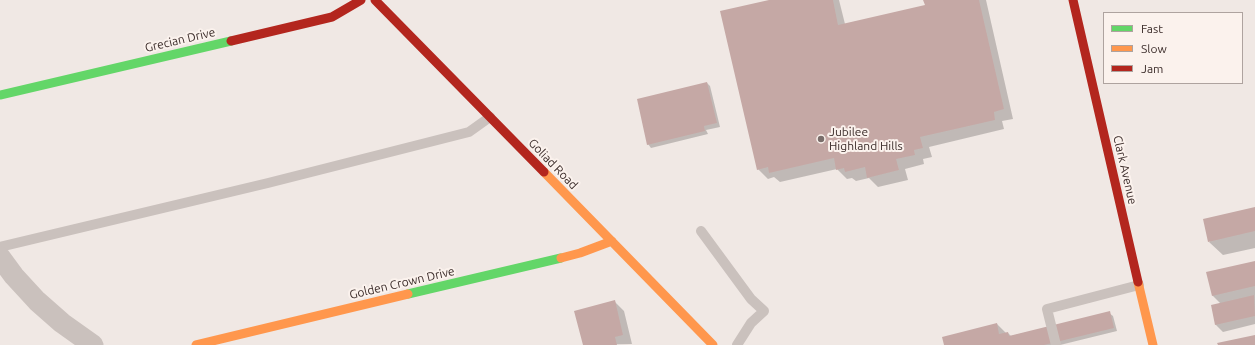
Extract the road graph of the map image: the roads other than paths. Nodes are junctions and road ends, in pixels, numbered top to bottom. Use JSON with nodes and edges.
{"nodes":[{"id":1,"x":361,"y":0,"type":"edge"},
{"id":2,"x":375,"y":0,"type":"edge"},
{"id":3,"x":1073,"y":0,"type":"edge"},
{"id":4,"x":0,"y":95,"type":"edge"},
{"id":5,"x":490,"y":117,"type":"junction"},
{"id":6,"x":701,"y":231,"type":"dead end"},
{"id":7,"x":612,"y":241,"type":"junction"},
{"id":8,"x":0,"y":247,"type":"edge"},
{"id":9,"x":0,"y":256,"type":"edge"},
{"id":10,"x":1139,"y":285,"type":"junction"},
{"id":11,"x":93,"y":345,"type":"edge"},
{"id":12,"x":196,"y":345,"type":"edge"},
{"id":13,"x":713,"y":345,"type":"edge"},
{"id":14,"x":737,"y":345,"type":"edge"},
{"id":15,"x":1056,"y":345,"type":"edge"},
{"id":16,"x":1153,"y":345,"type":"edge"}],
"edges":[{"from":1,"to":4,"type":"street","name":"Grecian Drive"},
{"from":2,"to":5,"type":"street","name":"Goliad Road"},
{"from":3,"to":10,"type":"street","name":"Clark Avenue"},
{"from":5,"to":7,"type":"street","name":"Goliad Road"},
{"from":5,"to":8,"type":"lane"},
{"from":6,"to":14,"type":"lane"},
{"from":7,"to":12,"type":"street","name":"Golden Crown Drive"},
{"from":7,"to":13,"type":"street","name":"Goliad Road"},
{"from":9,"to":11,"type":"street"},
{"from":10,"to":15,"type":"lane"},
{"from":10,"to":16,"type":"street","name":"Clark Avenue"}]}
